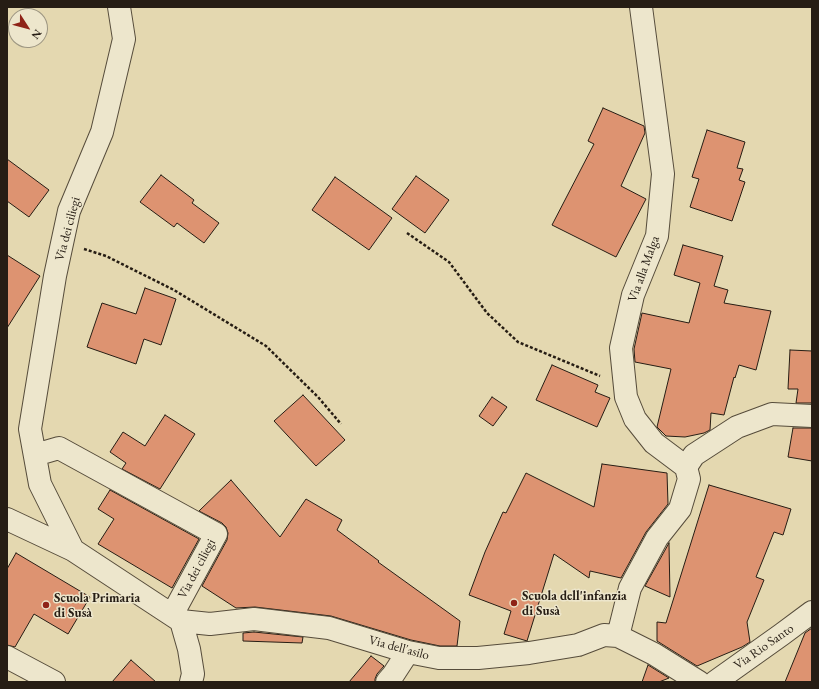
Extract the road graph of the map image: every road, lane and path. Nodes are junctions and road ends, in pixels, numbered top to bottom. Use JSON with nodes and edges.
{"nodes":[{"id":1,"x":119,"y":7,"type":"edge"},
{"id":2,"x":641,"y":7,"type":"edge"},
{"id":3,"x":407,"y":233,"type":"dead end"},
{"id":4,"x":63,"y":241,"type":"junction"},
{"id":5,"x":624,"y":386,"type":"junction"},
{"id":6,"x":812,"y":416,"type":"edge"},
{"id":7,"x":341,"y":424,"type":"dead end"},
{"id":8,"x":35,"y":455,"type":"junction"},
{"id":9,"x":686,"y":467,"type":"junction"},
{"id":10,"x":7,"y":519,"type":"edge"},
{"id":11,"x":74,"y":550,"type":"junction"},
{"id":12,"x":812,"y":612,"type":"edge"},
{"id":13,"x":176,"y":618,"type":"junction"},
{"id":14,"x":618,"y":636,"type":"junction"},
{"id":15,"x":408,"y":652,"type":"junction"},
{"id":16,"x":7,"y":657,"type":"edge"},
{"id":17,"x":391,"y":680,"type":"edge"},
{"id":18,"x":54,"y":682,"type":"edge"},
{"id":19,"x":191,"y":682,"type":"edge"},
{"id":20,"x":699,"y":682,"type":"edge"},
{"id":21,"x":715,"y":682,"type":"edge"}],
"edges":[{"from":1,"to":4,"type":"street","name":"Via dei ciliegi"},
{"from":2,"to":5,"type":"street","name":"Via alla Malga"},
{"from":3,"to":5,"type":"path"},
{"from":4,"to":7,"type":"path"},
{"from":4,"to":8,"type":"street","name":"Via dei ciliegi"},
{"from":5,"to":9,"type":"street","name":"Via alla Malga"},
{"from":6,"to":9,"type":"street"},
{"from":8,"to":11,"type":"street","name":"Via dei ciliegi"},
{"from":8,"to":13,"type":"street","name":"Via dei ciliegi"},
{"from":9,"to":14,"type":"street"},
{"from":10,"to":11,"type":"street"},
{"from":11,"to":13,"type":"street","name":"Via dei ciliegi"},
{"from":12,"to":21,"type":"street","name":"Via Rio Santo"},
{"from":13,"to":15,"type":"street","name":"Via dell'asilo"},
{"from":13,"to":19,"type":"street"},
{"from":14,"to":15,"type":"street","name":"Via dell'asilo"},
{"from":14,"to":20,"type":"street"},
{"from":15,"to":17,"type":"street"},
{"from":16,"to":18,"type":"street"}]}
